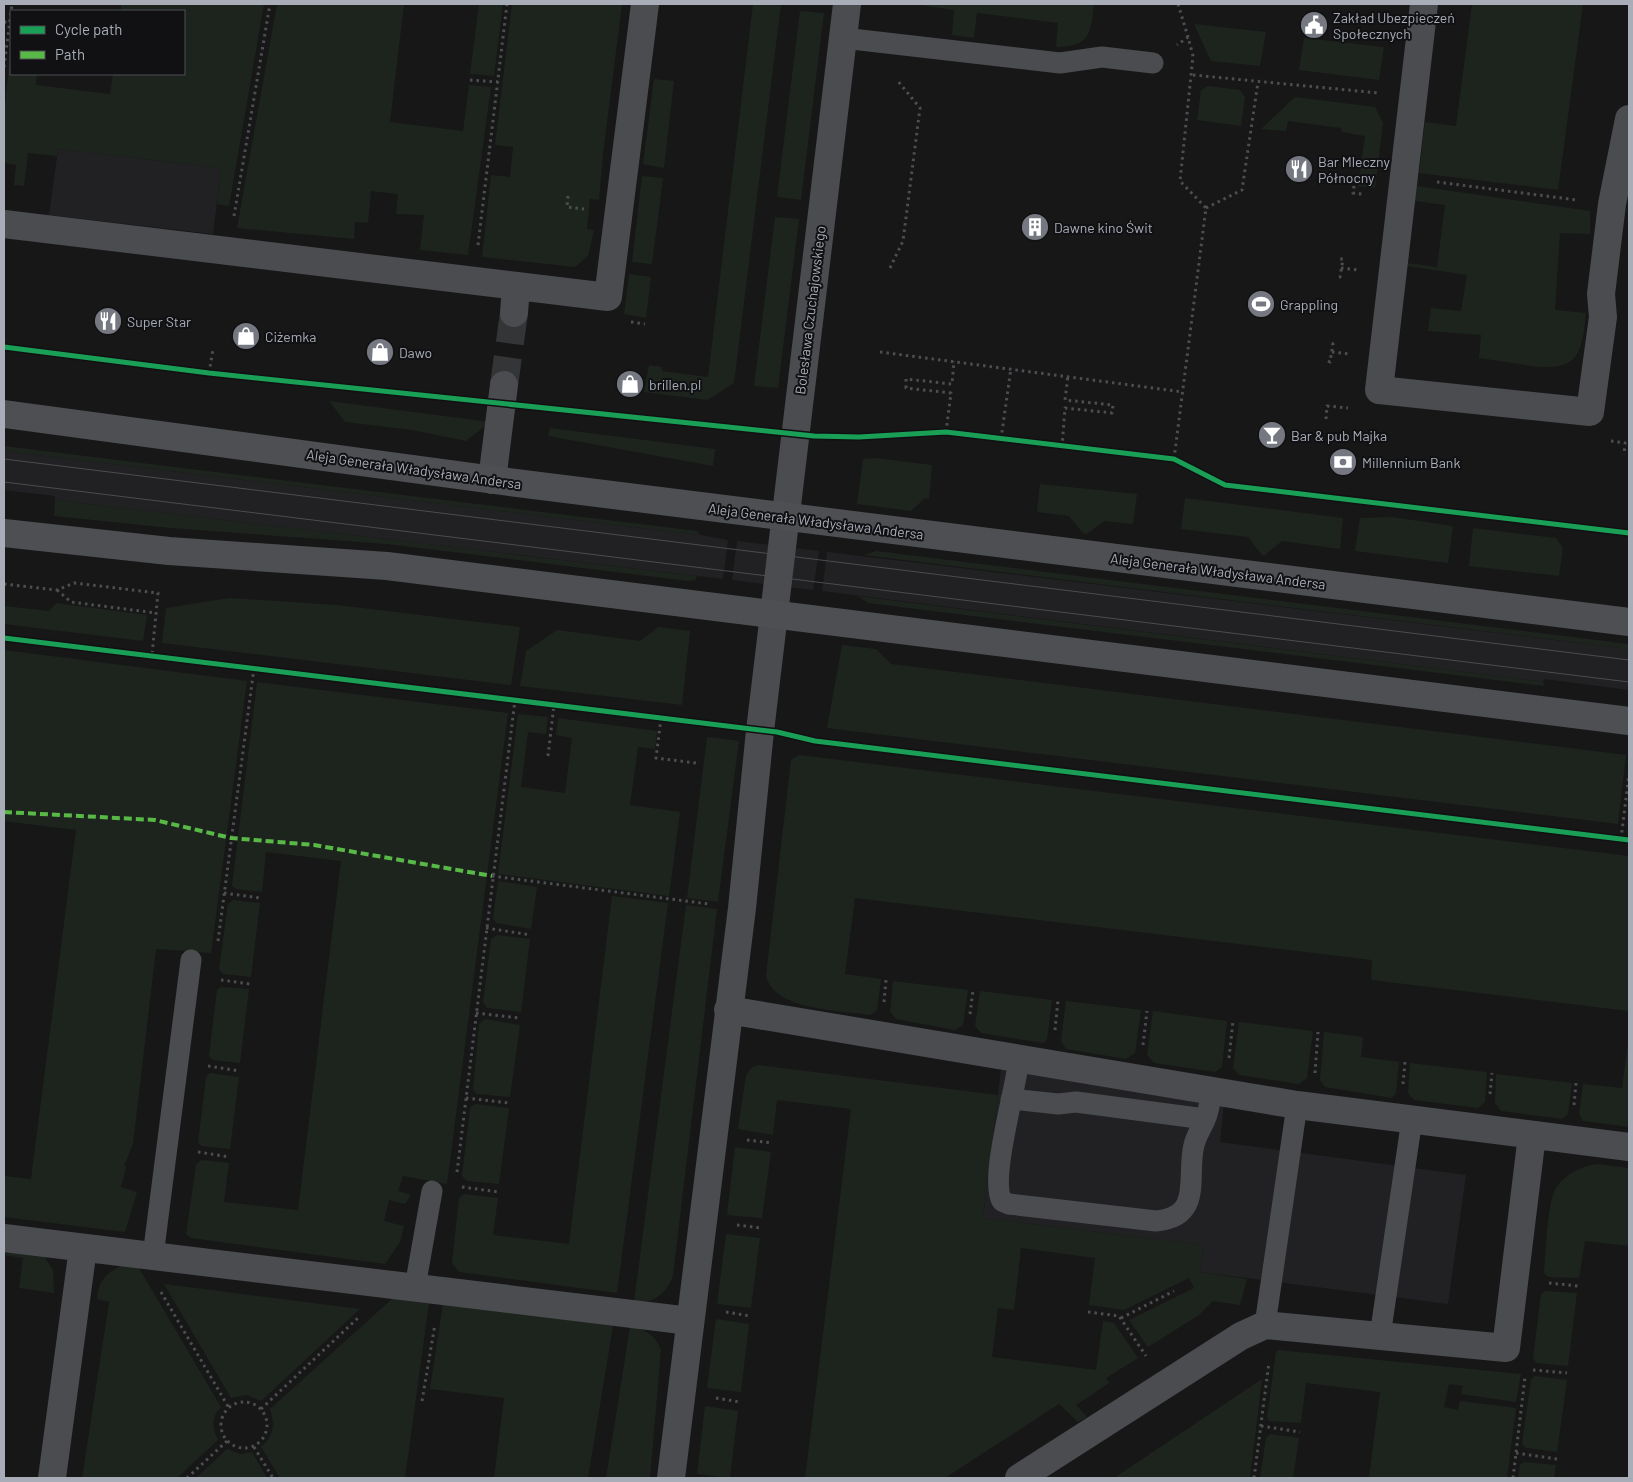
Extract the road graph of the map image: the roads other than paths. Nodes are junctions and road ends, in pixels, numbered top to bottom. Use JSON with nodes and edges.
{"nodes":[{"id":1,"x":645,"y":4,"type":"edge"},
{"id":2,"x":847,"y":4,"type":"edge"},
{"id":3,"x":1424,"y":4,"type":"edge"},
{"id":4,"x":843,"y":38,"type":"junction"},
{"id":5,"x":1153,"y":63,"type":"dead end"},
{"id":6,"x":1629,"y":119,"type":"edge"},
{"id":7,"x":4,"y":224,"type":"edge"},
{"id":8,"x":1619,"y":233,"type":"edge"},
{"id":9,"x":516,"y":286,"type":"junction"},
{"id":10,"x":514,"y":313,"type":"tunnel mouth"},
{"id":11,"x":504,"y":385,"type":"tunnel mouth"},
{"id":12,"x":4,"y":414,"type":"edge"},
{"id":13,"x":492,"y":480,"type":"junction"},
{"id":14,"x":785,"y":517,"type":"junction"},
{"id":15,"x":4,"y":534,"type":"edge"},
{"id":16,"x":774,"y":616,"type":"junction"},
{"id":17,"x":1629,"y":622,"type":"edge"},
{"id":18,"x":1629,"y":721,"type":"edge"},
{"id":19,"x":192,"y":960,"type":"road end"},
{"id":20,"x":728,"y":1010,"type":"junction"},
{"id":21,"x":1019,"y":1059,"type":"junction"},
{"id":22,"x":1212,"y":1090,"type":"junction"},
{"id":23,"x":1011,"y":1100,"type":"junction"},
{"id":24,"x":1297,"y":1104,"type":"junction"},
{"id":25,"x":1205,"y":1119,"type":"junction"},
{"id":26,"x":1412,"y":1120,"type":"junction"},
{"id":27,"x":1532,"y":1135,"type":"junction"},
{"id":28,"x":1629,"y":1147,"type":"edge"},
{"id":29,"x":432,"y":1191,"type":"road end"},
{"id":30,"x":4,"y":1238,"type":"edge"},
{"id":31,"x":83,"y":1248,"type":"junction"},
{"id":32,"x":153,"y":1256,"type":"junction"},
{"id":33,"x":415,"y":1288,"type":"junction"},
{"id":34,"x":690,"y":1321,"type":"junction"},
{"id":35,"x":1269,"y":1326,"type":"junction"},
{"id":36,"x":1380,"y":1336,"type":"junction"},
{"id":37,"x":52,"y":1478,"type":"edge"},
{"id":38,"x":671,"y":1478,"type":"edge"},
{"id":39,"x":1019,"y":1478,"type":"edge"}],
"edges":[{"from":1,"to":9,"type":"street"},
{"from":2,"to":4,"type":"street","name":"Bolesława Czuchajowskiego"},
{"from":3,"to":8,"type":"street"},
{"from":4,"to":5,"type":"lane"},
{"from":4,"to":14,"type":"street","name":"Bolesława Czuchajowskiego"},
{"from":6,"to":8,"type":"street"},
{"from":7,"to":9,"type":"street"},
{"from":9,"to":10,"type":"street"},
{"from":11,"to":13,"type":"street"},
{"from":12,"to":13,"type":"main road","name":"Aleja Generała Władysława Andersa"},
{"from":13,"to":14,"type":"main road","name":"Aleja Generała Władysława Andersa"},
{"from":14,"to":16,"type":"street","name":"Bolesława Czuchajowskiego"},
{"from":14,"to":17,"type":"main road","name":"Aleja Generała Władysława Andersa"},
{"from":15,"to":16,"type":"main road"},
{"from":16,"to":18,"type":"main road"},
{"from":16,"to":20,"type":"street","name":"Bolesława Czuchajowskiego"},
{"from":19,"to":32,"type":"lane"},
{"from":20,"to":21,"type":"street"},
{"from":20,"to":34,"type":"street","name":"Bolesława Czuchajowskiego"},
{"from":21,"to":22,"type":"street"},
{"from":21,"to":23,"type":"lane"},
{"from":22,"to":24,"type":"street"},
{"from":22,"to":25,"type":"lane"},
{"from":23,"to":25,"type":"lane"},
{"from":23,"to":25,"type":"lane"},
{"from":24,"to":26,"type":"street"},
{"from":24,"to":35,"type":"lane"},
{"from":26,"to":27,"type":"street"},
{"from":26,"to":36,"type":"lane"},
{"from":27,"to":28,"type":"street"},
{"from":27,"to":36,"type":"street"},
{"from":29,"to":33,"type":"lane"},
{"from":30,"to":31,"type":"street"},
{"from":31,"to":32,"type":"street"},
{"from":31,"to":37,"type":"street"},
{"from":32,"to":33,"type":"street"},
{"from":33,"to":34,"type":"street"},
{"from":34,"to":38,"type":"street","name":"Bolesława Czuchajowskiego"},
{"from":35,"to":36,"type":"street"},
{"from":35,"to":39,"type":"street"}]}
